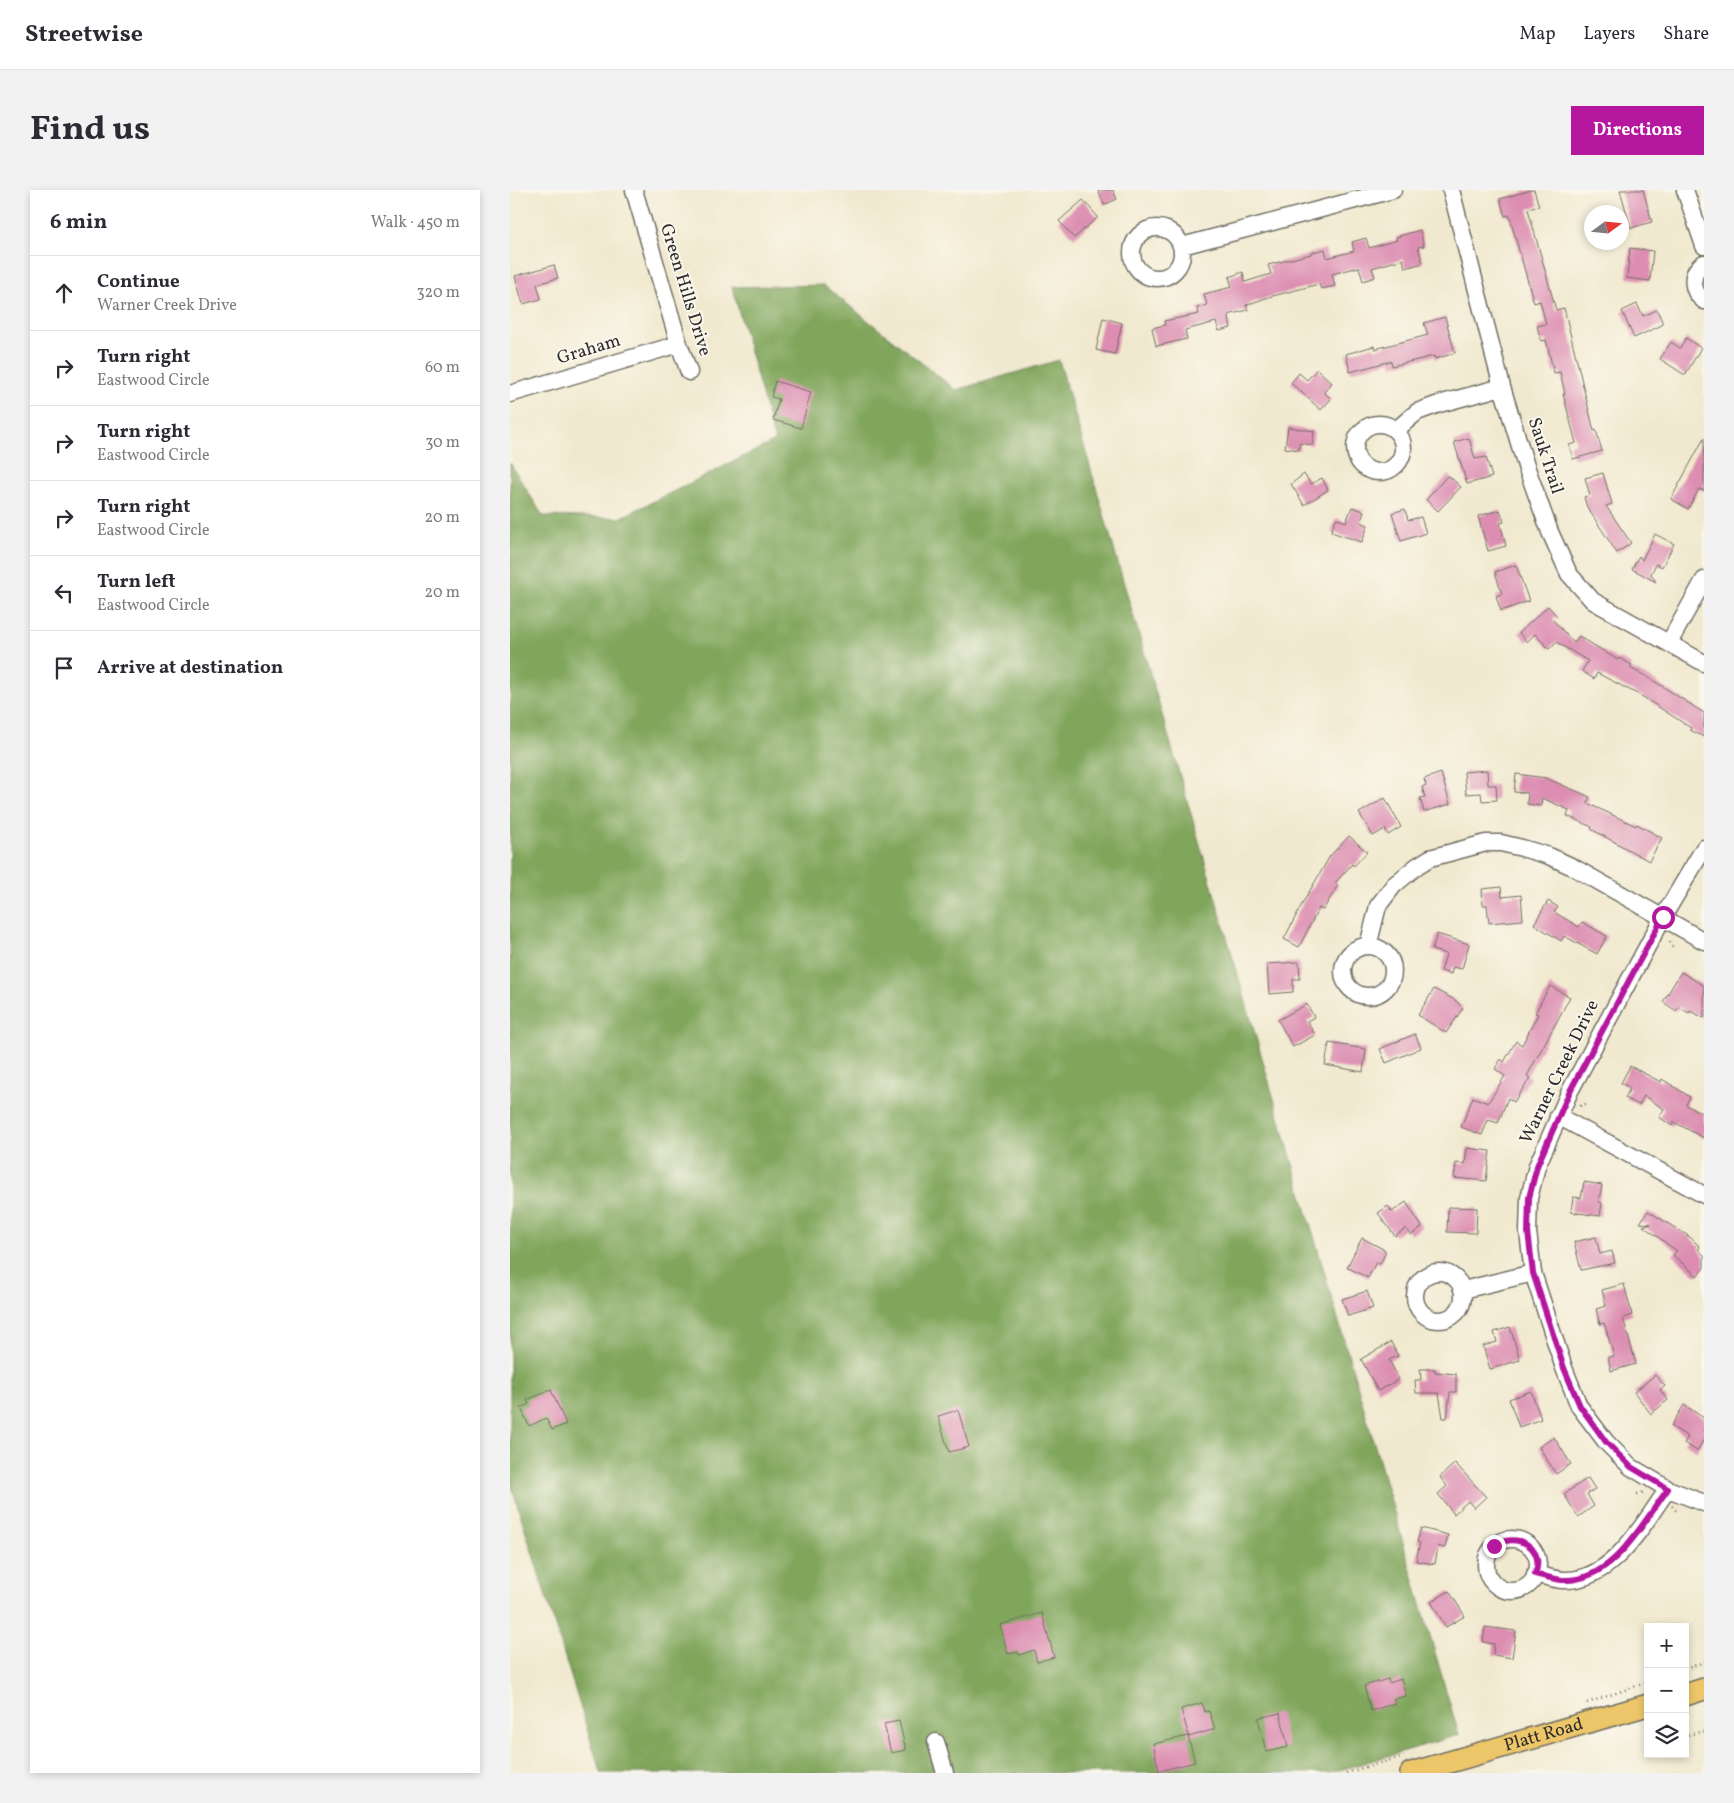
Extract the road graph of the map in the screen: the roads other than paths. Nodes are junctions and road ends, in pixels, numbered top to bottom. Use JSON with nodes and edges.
{"nodes":[{"id":1,"x":634,"y":190,"type":"edge"},
{"id":2,"x":1393,"y":190,"type":"edge"},
{"id":3,"x":1451,"y":190,"type":"edge"},
{"id":4,"x":1685,"y":190,"type":"edge"},
{"id":5,"x":1182,"y":246,"type":"dead end"},
{"id":6,"x":1704,"y":246,"type":"edge"},
{"id":7,"x":1704,"y":263,"type":"edge"},
{"id":8,"x":1704,"y":301,"type":"edge"},
{"id":9,"x":679,"y":344,"type":"junction"},
{"id":10,"x":689,"y":372,"type":"dead end"},
{"id":11,"x":1502,"y":387,"type":"junction"},
{"id":12,"x":510,"y":394,"type":"edge"},
{"id":13,"x":1396,"y":430,"type":"dead end"},
{"id":14,"x":1704,"y":580,"type":"edge"},
{"id":15,"x":1669,"y":643,"type":"junction"},
{"id":16,"x":1704,"y":663,"type":"edge"},
{"id":17,"x":1704,"y":848,"type":"edge"},
{"id":18,"x":1663,"y":917,"type":"junction"},
{"id":19,"x":1704,"y":941,"type":"edge"},
{"id":20,"x":1368,"y":946,"type":"dead end"},
{"id":21,"x":1558,"y":1116,"type":"junction"},
{"id":22,"x":1704,"y":1194,"type":"edge"},
{"id":23,"x":1533,"y":1273,"type":"junction"},
{"id":24,"x":1463,"y":1290,"type":"dead end"},
{"id":25,"x":1668,"y":1489,"type":"junction"},
{"id":26,"x":1704,"y":1503,"type":"edge"},
{"id":27,"x":1535,"y":1574,"type":"dead end"},
{"id":28,"x":1704,"y":1689,"type":"edge"},
{"id":29,"x":1689,"y":1694,"type":"edge"},
{"id":30,"x":1644,"y":1706,"type":"edge"},
{"id":31,"x":936,"y":1742,"type":"dead end"},
{"id":32,"x":945,"y":1773,"type":"edge"},
{"id":33,"x":1411,"y":1773,"type":"edge"}],
"edges":[{"from":1,"to":9,"type":"street","name":"Green Hills Drive"},
{"from":2,"to":5,"type":"street"},
{"from":3,"to":11,"type":"street","name":"Sauk Trail"},
{"from":4,"to":6,"type":"street"},
{"from":7,"to":8,"type":"street"},
{"from":9,"to":10,"type":"street","name":"Green Hills Drive"},
{"from":9,"to":12,"type":"street","name":"Graham"},
{"from":11,"to":13,"type":"street"},
{"from":11,"to":15,"type":"street","name":"Sauk Trail"},
{"from":14,"to":15,"type":"street"},
{"from":15,"to":16,"type":"street","name":"Sauk Trail"},
{"from":17,"to":18,"type":"street","name":"Warner Creek Drive"},
{"from":18,"to":19,"type":"street"},
{"from":18,"to":20,"type":"street"},
{"from":18,"to":21,"type":"street","name":"Warner Creek Drive"},
{"from":21,"to":22,"type":"street"},
{"from":21,"to":23,"type":"street","name":"Warner Creek Drive"},
{"from":23,"to":24,"type":"street"},
{"from":23,"to":25,"type":"street","name":"Warner Creek Drive"},
{"from":25,"to":26,"type":"street","name":"Warner Creek Drive"},
{"from":25,"to":27,"type":"street"},
{"from":28,"to":29,"type":"main road"},
{"from":30,"to":33,"type":"main road","name":"Platt Road"},
{"from":31,"to":32,"type":"street"}]}
